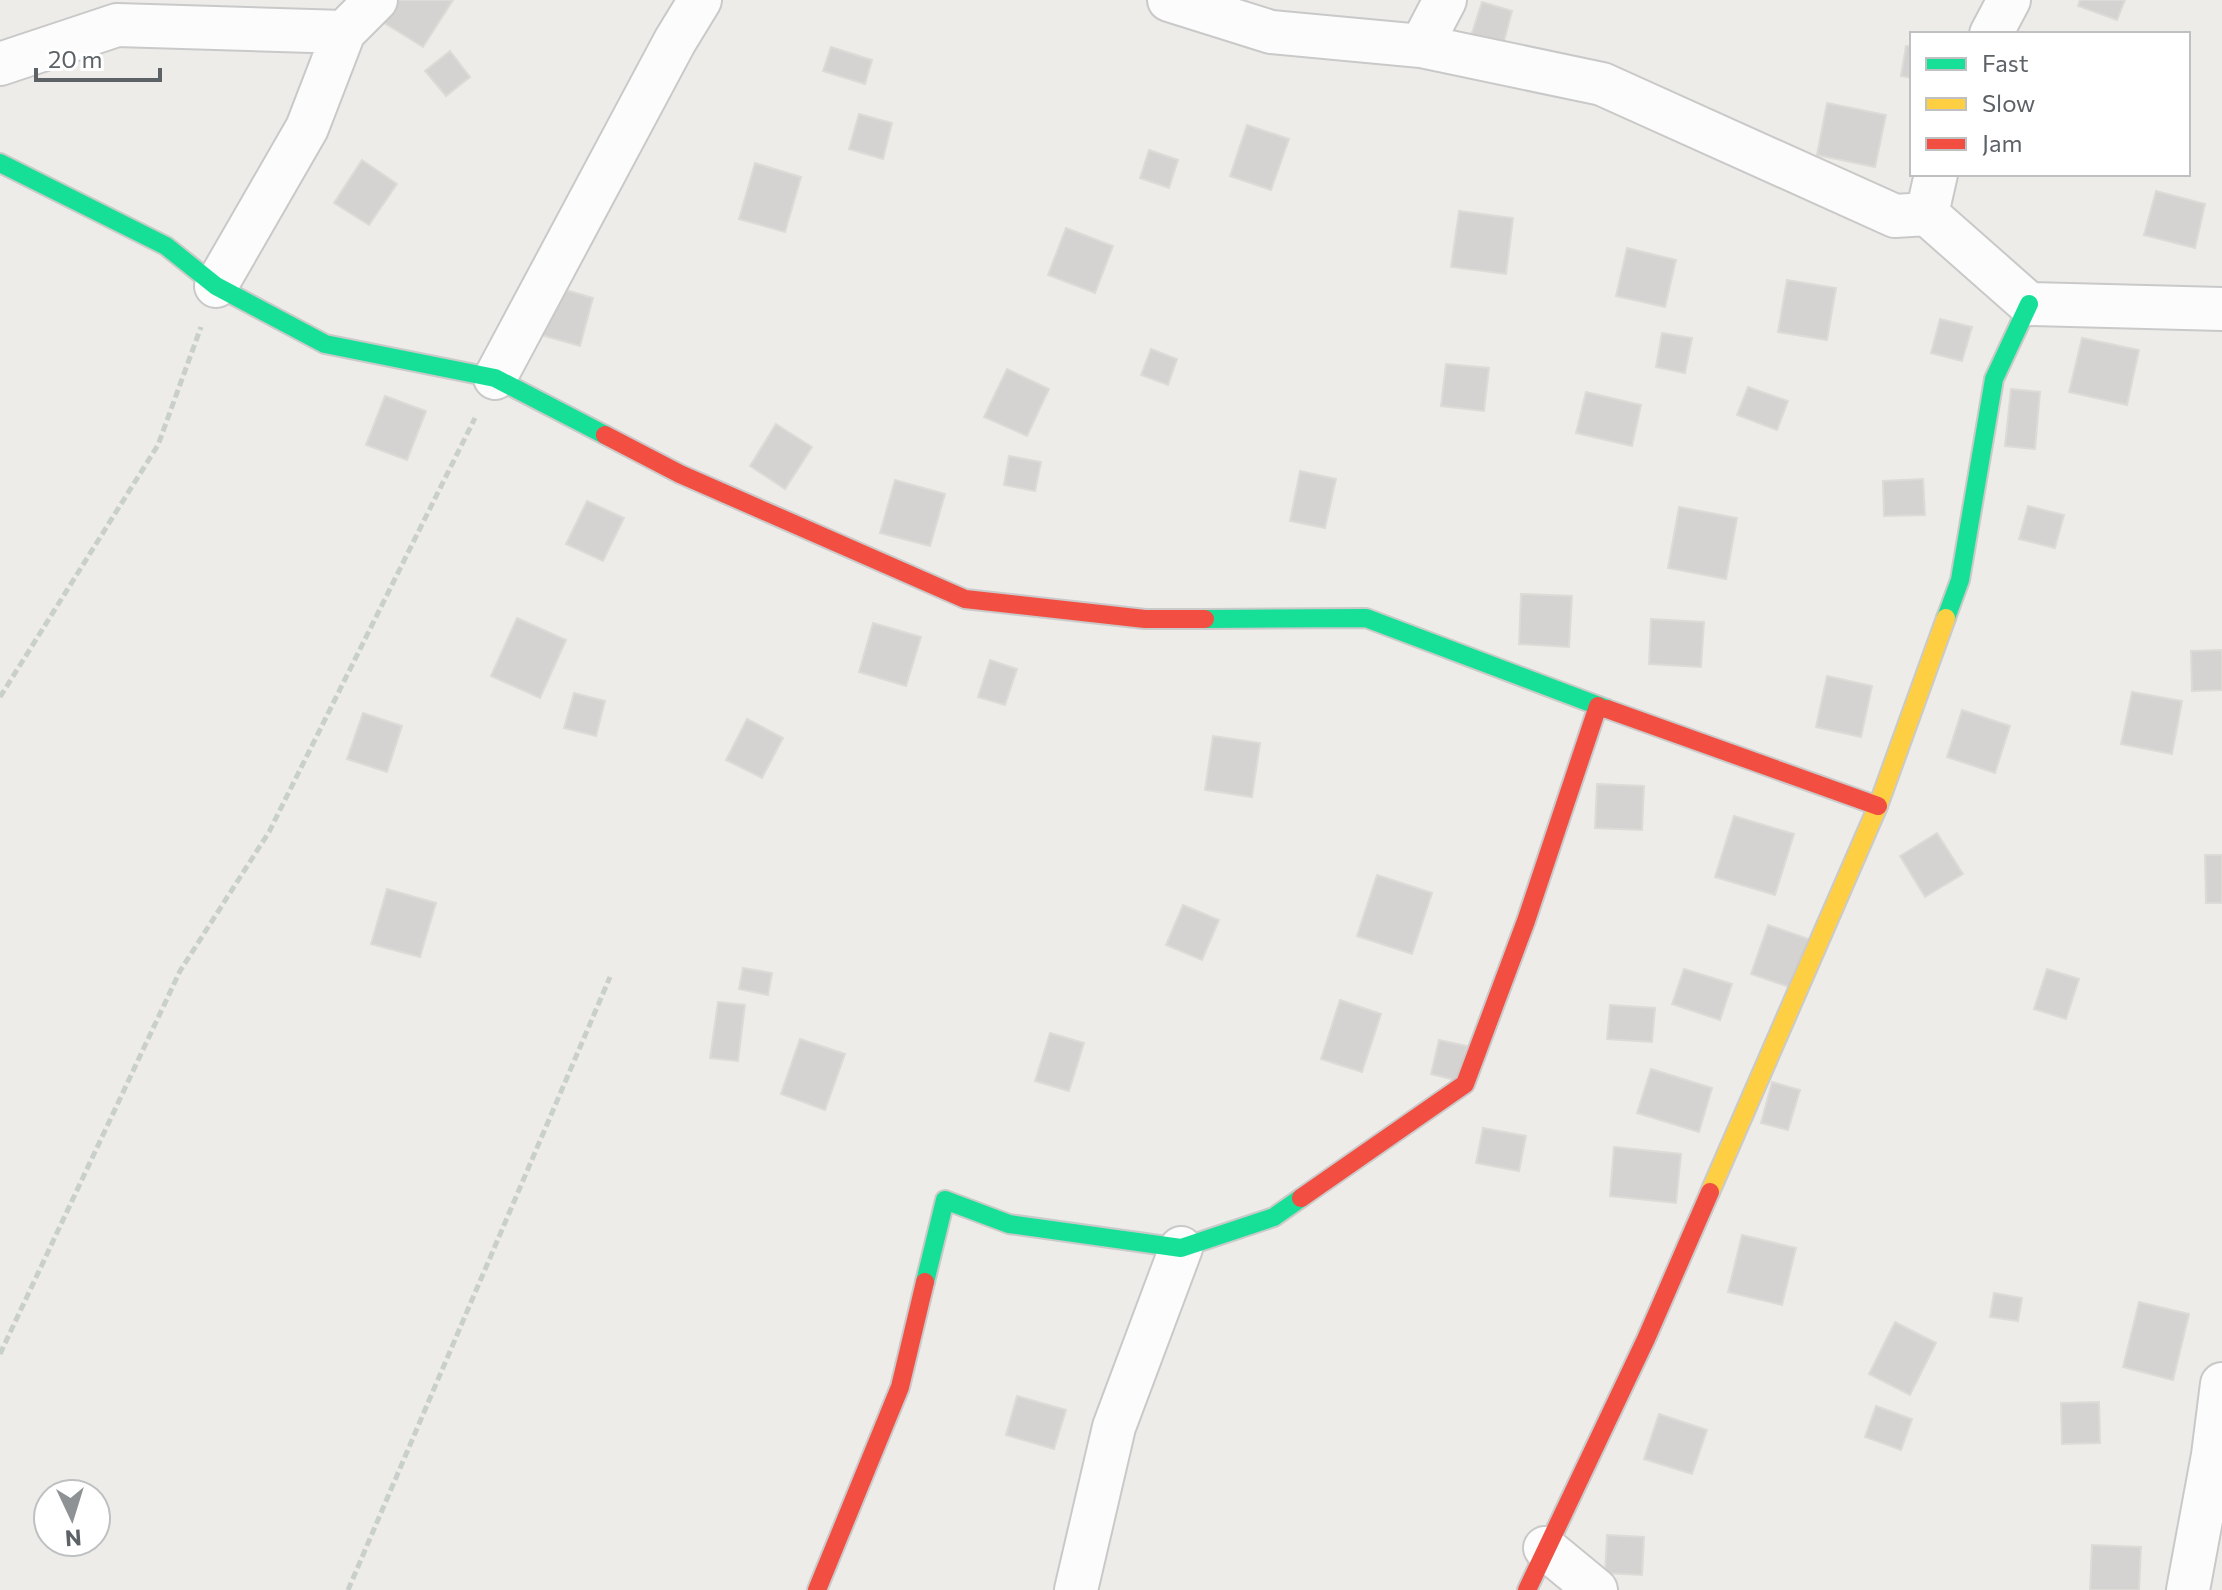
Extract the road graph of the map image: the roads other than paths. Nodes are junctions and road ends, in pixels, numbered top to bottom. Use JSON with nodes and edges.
{"nodes":[{"id":1,"x":376,"y":0,"type":"edge"},
{"id":2,"x":700,"y":0,"type":"edge"},
{"id":3,"x":1169,"y":0,"type":"edge"},
{"id":4,"x":1445,"y":0,"type":"edge"},
{"id":5,"x":2009,"y":0,"type":"edge"},
{"id":6,"x":344,"y":32,"type":"junction"},
{"id":7,"x":1992,"y":32,"type":"edge"},
{"id":8,"x":1421,"y":46,"type":"junction"},
{"id":9,"x":0,"y":64,"type":"edge"},
{"id":10,"x":0,"y":163,"type":"edge"},
{"id":11,"x":1932,"y":194,"type":"edge"},
{"id":12,"x":216,"y":286,"type":"junction"},
{"id":13,"x":2029,"y":304,"type":"junction"},
{"id":14,"x":2222,"y":309,"type":"edge"},
{"id":15,"x":495,"y":378,"type":"junction"},
{"id":16,"x":1598,"y":706,"type":"junction"},
{"id":17,"x":1878,"y":806,"type":"junction"},
{"id":18,"x":1181,"y":1248,"type":"junction"},
{"id":19,"x":2222,"y":1384,"type":"edge"},
{"id":20,"x":1545,"y":1548,"type":"junction"},
{"id":21,"x":817,"y":1590,"type":"edge"},
{"id":22,"x":1076,"y":1590,"type":"edge"},
{"id":23,"x":1527,"y":1590,"type":"edge"},
{"id":24,"x":1596,"y":1590,"type":"edge"},
{"id":25,"x":2188,"y":1590,"type":"edge"}],
"edges":[{"from":1,"to":6,"type":"street"},
{"from":2,"to":15,"type":"street"},
{"from":3,"to":8,"type":"street"},
{"from":4,"to":8,"type":"street"},
{"from":5,"to":7,"type":"street"},
{"from":6,"to":9,"type":"street"},
{"from":6,"to":12,"type":"street"},
{"from":8,"to":11,"type":"street"},
{"from":10,"to":12,"type":"street"},
{"from":11,"to":13,"type":"street"},
{"from":12,"to":15,"type":"street"},
{"from":13,"to":14,"type":"street"},
{"from":13,"to":17,"type":"street"},
{"from":15,"to":16,"type":"street"},
{"from":16,"to":17,"type":"street"},
{"from":16,"to":18,"type":"street"},
{"from":17,"to":20,"type":"street"},
{"from":18,"to":21,"type":"street"},
{"from":18,"to":22,"type":"street"},
{"from":19,"to":25,"type":"street"},
{"from":20,"to":23,"type":"street"},
{"from":20,"to":24,"type":"street"}]}
